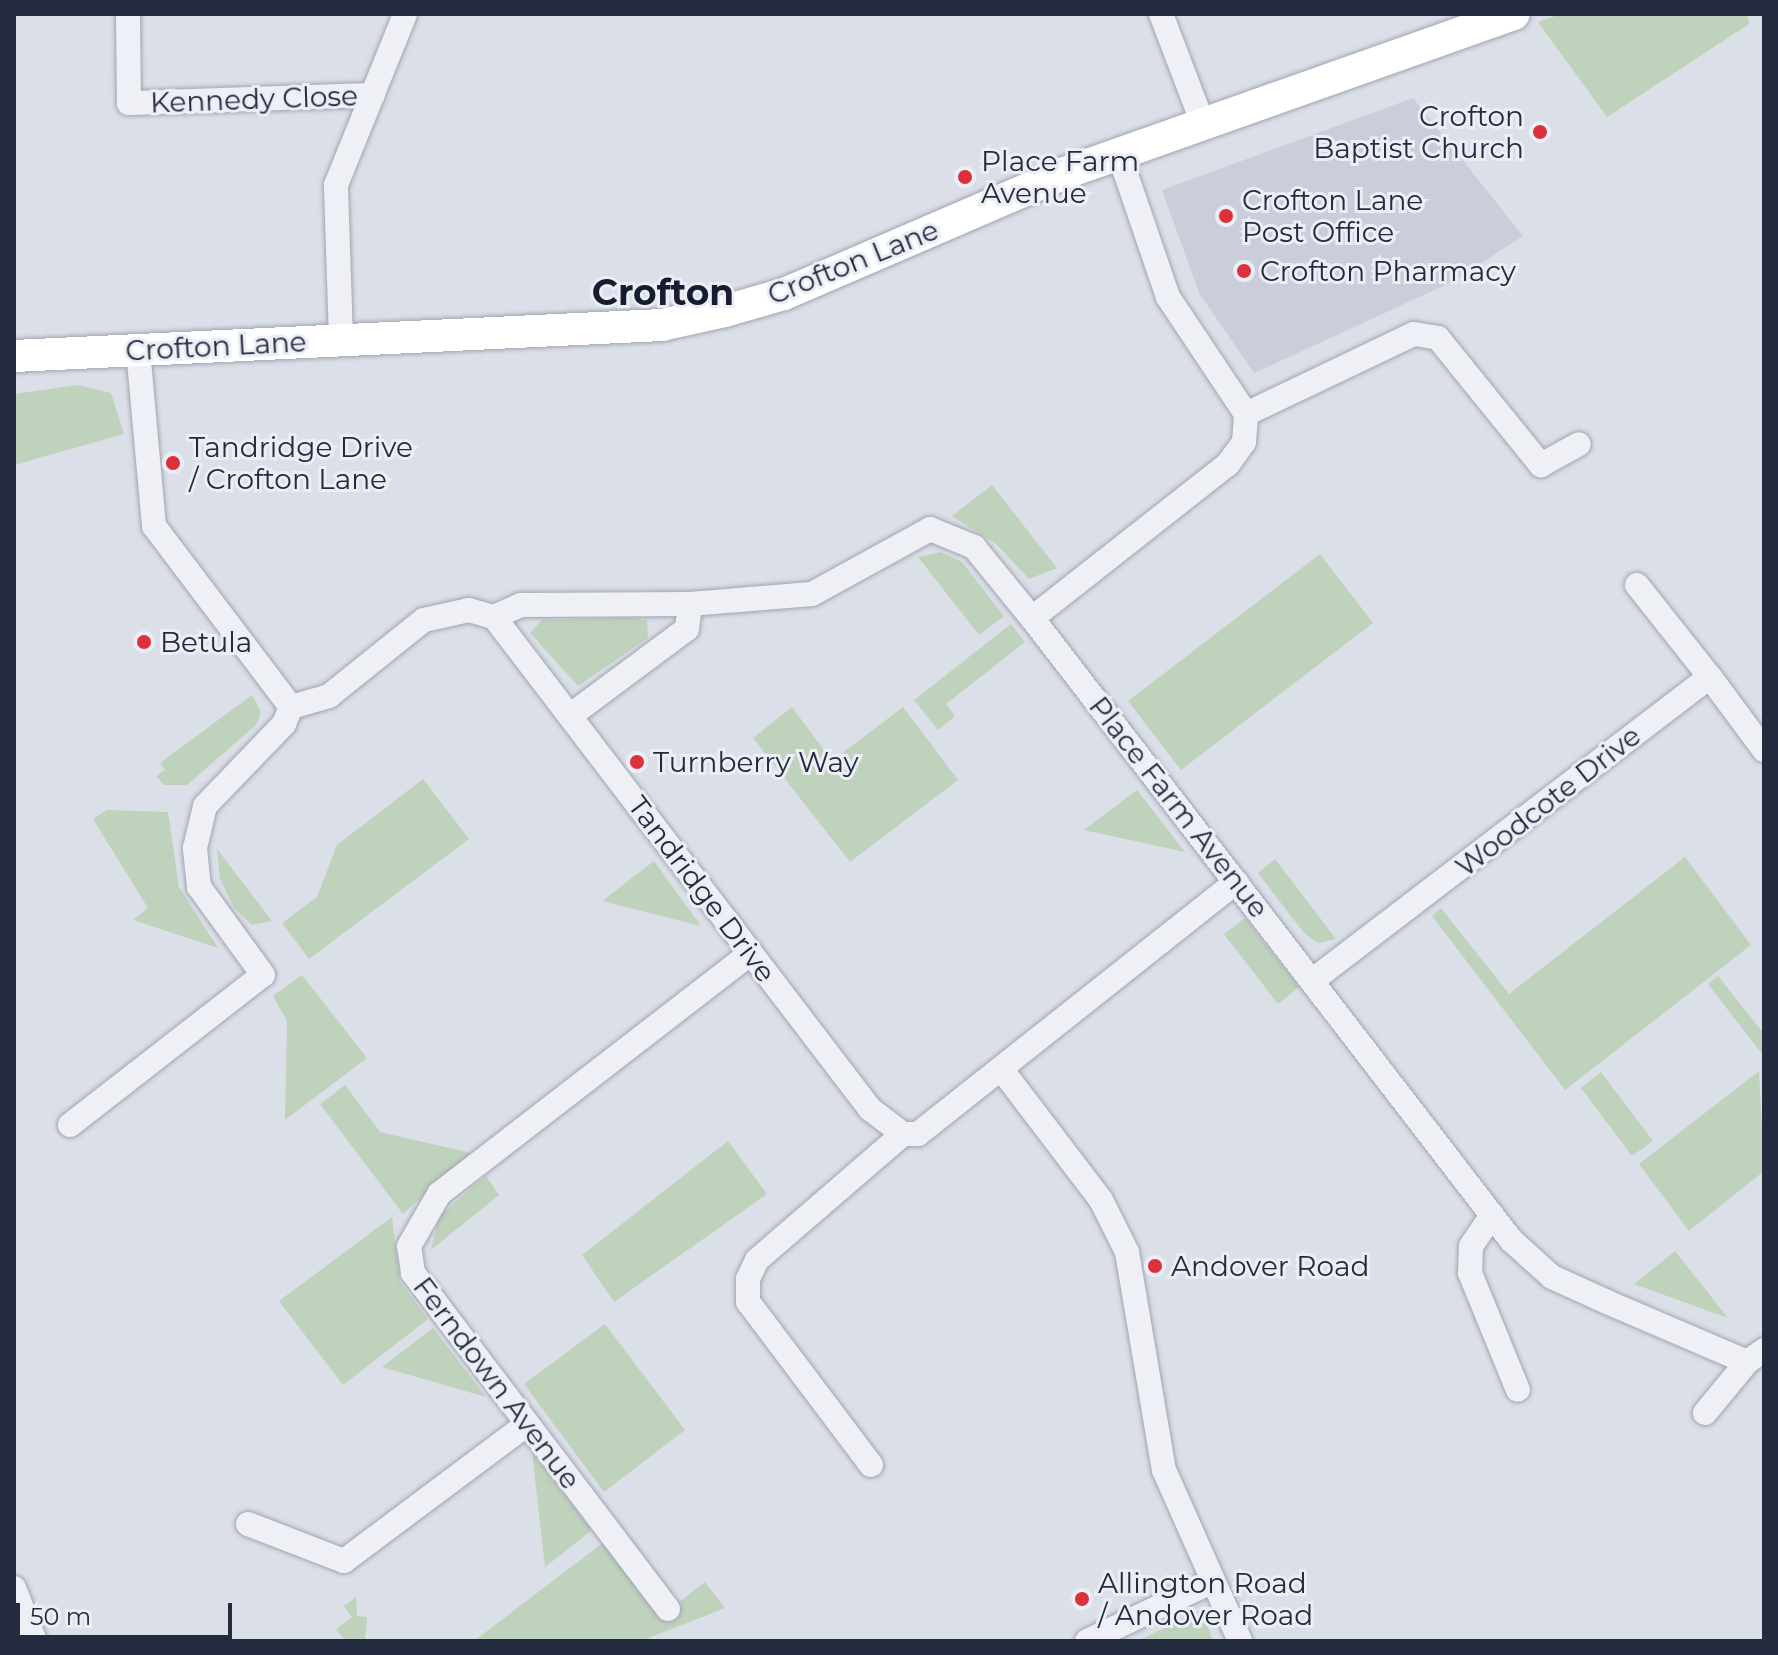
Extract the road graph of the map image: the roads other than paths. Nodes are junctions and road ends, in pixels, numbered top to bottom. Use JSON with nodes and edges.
{"nodes":[{"id":1,"x":128,"y":14,"type":"edge"},
{"id":2,"x":405,"y":14,"type":"edge"},
{"id":3,"x":1161,"y":14,"type":"edge"},
{"id":4,"x":1514,"y":14,"type":"edge"},
{"id":5,"x":373,"y":95,"type":"junction"},
{"id":6,"x":1203,"y":124,"type":"junction"},
{"id":7,"x":1119,"y":154,"type":"junction"},
{"id":8,"x":341,"y":339,"type":"junction"},
{"id":9,"x":138,"y":350,"type":"junction"},
{"id":10,"x":14,"y":356,"type":"edge"},
{"id":11,"x":1246,"y":414,"type":"junction"},
{"id":12,"x":1579,"y":444,"type":"dead end"},
{"id":13,"x":1637,"y":585,"type":"dead end"},
{"id":14,"x":690,"y":604,"type":"junction"},
{"id":15,"x":494,"y":617,"type":"junction"},
{"id":16,"x":1032,"y":618,"type":"junction"},
{"id":17,"x":1710,"y":677,"type":"junction"},
{"id":18,"x":291,"y":707,"type":"junction"},
{"id":19,"x":571,"y":715,"type":"junction"},
{"id":20,"x":1764,"y":750,"type":"edge"},
{"id":21,"x":1236,"y":882,"type":"junction"},
{"id":22,"x":751,"y":953,"type":"junction"},
{"id":23,"x":1313,"y":980,"type":"junction"},
{"id":24,"x":1002,"y":1070,"type":"junction"},
{"id":25,"x":70,"y":1125,"type":"dead end"},
{"id":26,"x":903,"y":1134,"type":"junction"},
{"id":27,"x":1492,"y":1215,"type":"junction"},
{"id":28,"x":1756,"y":1356,"type":"edge"},
{"id":29,"x":1518,"y":1390,"type":"dead end"},
{"id":30,"x":1705,"y":1413,"type":"dead end"},
{"id":31,"x":527,"y":1424,"type":"junction"},
{"id":32,"x":871,"y":1465,"type":"dead end"},
{"id":33,"x":248,"y":1524,"type":"dead end"},
{"id":34,"x":1211,"y":1582,"type":"junction"},
{"id":35,"x":14,"y":1588,"type":"edge"},
{"id":36,"x":668,"y":1609,"type":"dead end"},
{"id":37,"x":35,"y":1641,"type":"edge"},
{"id":38,"x":1087,"y":1641,"type":"edge"},
{"id":39,"x":1240,"y":1641,"type":"edge"}],
"edges":[{"from":1,"to":5,"type":"street","name":"Kennedy Close"},
{"from":2,"to":5,"type":"street","name":"Kennedy Close"},
{"from":3,"to":6,"type":"street"},
{"from":4,"to":6,"type":"street","name":"Crofton Lane"},
{"from":5,"to":8,"type":"street","name":"Kennedy Close"},
{"from":6,"to":7,"type":"street","name":"Crofton Lane"},
{"from":7,"to":8,"type":"street","name":"Crofton Lane"},
{"from":7,"to":11,"type":"street"},
{"from":8,"to":9,"type":"street","name":"Crofton Lane"},
{"from":9,"to":10,"type":"street","name":"Crofton Lane"},
{"from":9,"to":18,"type":"street"},
{"from":11,"to":12,"type":"street"},
{"from":11,"to":16,"type":"street"},
{"from":13,"to":17,"type":"street"},
{"from":14,"to":15,"type":"street"},
{"from":14,"to":16,"type":"street"},
{"from":14,"to":19,"type":"street"},
{"from":15,"to":18,"type":"street"},
{"from":15,"to":19,"type":"street","name":"Tandridge Drive"},
{"from":16,"to":21,"type":"street","name":"Place Farm Avenue"},
{"from":17,"to":20,"type":"street"},
{"from":17,"to":23,"type":"street","name":"Woodcote Drive"},
{"from":18,"to":25,"type":"street"},
{"from":19,"to":22,"type":"street","name":"Tandridge Drive"},
{"from":21,"to":23,"type":"street","name":"Place Farm Avenue"},
{"from":21,"to":24,"type":"street"},
{"from":22,"to":26,"type":"street","name":"Tandridge Drive"},
{"from":22,"to":31,"type":"street","name":"Ferndown Avenue"},
{"from":23,"to":27,"type":"street","name":"Place Farm Avenue"},
{"from":24,"to":26,"type":"street"},
{"from":24,"to":34,"type":"street"},
{"from":26,"to":32,"type":"street"},
{"from":27,"to":28,"type":"street","name":"Place Farm Avenue"},
{"from":27,"to":29,"type":"street"},
{"from":28,"to":30,"type":"street"},
{"from":31,"to":33,"type":"street"},
{"from":31,"to":36,"type":"street","name":"Ferndown Avenue"},
{"from":34,"to":38,"type":"street"},
{"from":34,"to":39,"type":"street"},
{"from":35,"to":37,"type":"street"}]}
